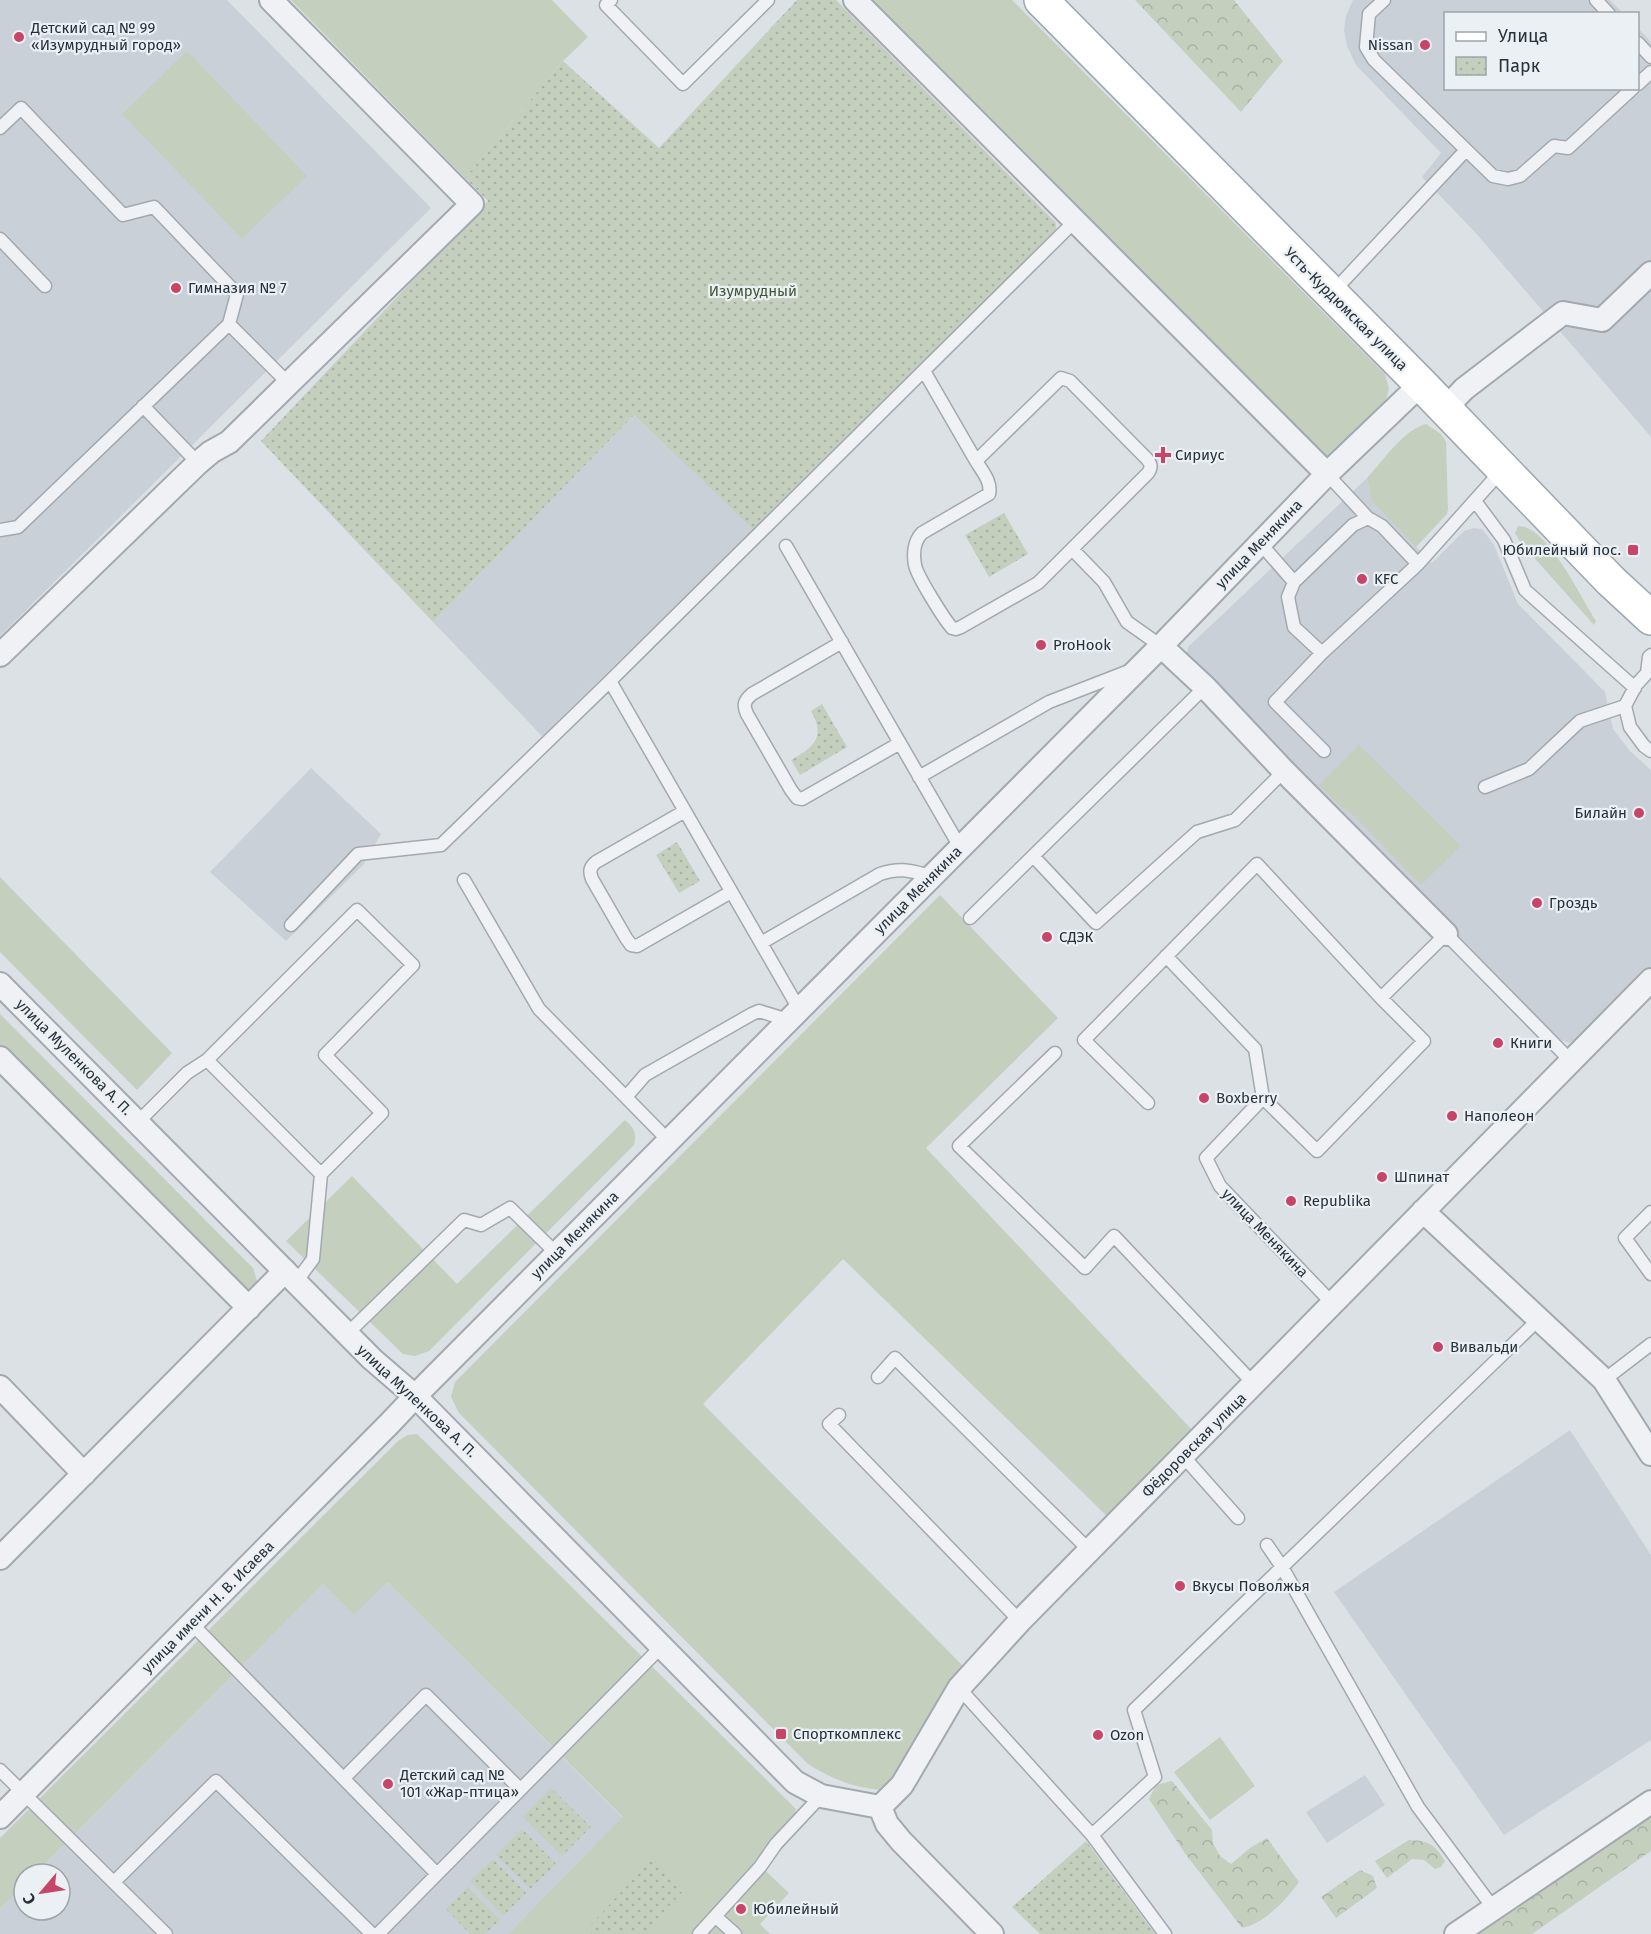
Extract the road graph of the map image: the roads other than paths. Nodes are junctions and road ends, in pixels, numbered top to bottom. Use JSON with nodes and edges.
{"nodes":[{"id":1,"x":271,"y":0,"type":"edge"},
{"id":2,"x":610,"y":0,"type":"edge"},
{"id":3,"x":768,"y":0,"type":"edge"},
{"id":4,"x":855,"y":0,"type":"edge"},
{"id":5,"x":1041,"y":0,"type":"edge"},
{"id":6,"x":1384,"y":0,"type":"edge"},
{"id":7,"x":1596,"y":0,"type":"edge"},
{"id":8,"x":1607,"y":12,"type":"edge"},
{"id":9,"x":1639,"y":44,"type":"edge"},
{"id":10,"x":1651,"y":57,"type":"edge"},
{"id":11,"x":1651,"y":72,"type":"edge"},
{"id":12,"x":1639,"y":83,"type":"edge"},
{"id":13,"x":1631,"y":90,"type":"edge"},
{"id":14,"x":0,"y":128,"type":"edge"},
{"id":15,"x":1466,"y":150,"type":"junction"},
{"id":16,"x":1075,"y":221,"type":"junction"},
{"id":17,"x":0,"y":239,"type":"edge"},
{"id":18,"x":1651,"y":273,"type":"edge"},
{"id":19,"x":45,"y":286,"type":"dead end"},
{"id":20,"x":1331,"y":294,"type":"junction"},
{"id":21,"x":229,"y":324,"type":"junction"},
{"id":22,"x":924,"y":371,"type":"junction"},
{"id":23,"x":289,"y":384,"type":"junction"},
{"id":24,"x":1421,"y":384,"type":"junction"},
{"id":25,"x":143,"y":406,"type":"junction"},
{"id":26,"x":1445,"y":409,"type":"junction"},
{"id":27,"x":976,"y":461,"type":"junction"},
{"id":28,"x":198,"y":463,"type":"junction"},
{"id":29,"x":1503,"y":469,"type":"junction"},
{"id":30,"x":1327,"y":474,"type":"junction"},
{"id":31,"x":1475,"y":501,"type":"junction"},
{"id":32,"x":1368,"y":518,"type":"junction"},
{"id":33,"x":0,"y":530,"type":"edge"},
{"id":34,"x":1260,"y":543,"type":"junction"},
{"id":35,"x":786,"y":546,"type":"dead end"},
{"id":36,"x":1072,"y":549,"type":"junction"},
{"id":37,"x":1418,"y":564,"type":"junction"},
{"id":38,"x":1294,"y":582,"type":"junction"},
{"id":39,"x":1651,"y":618,"type":"edge"},
{"id":40,"x":842,"y":642,"type":"junction"},
{"id":41,"x":1161,"y":646,"type":"junction"},
{"id":42,"x":1322,"y":653,"type":"junction"},
{"id":43,"x":0,"y":655,"type":"edge"},
{"id":44,"x":1651,"y":655,"type":"edge"},
{"id":45,"x":1139,"y":668,"type":"junction"},
{"id":46,"x":1649,"y":675,"type":"edge"},
{"id":47,"x":610,"y":681,"type":"junction"},
{"id":48,"x":1205,"y":687,"type":"junction"},
{"id":49,"x":1635,"y":688,"type":"junction"},
{"id":50,"x":1625,"y":706,"type":"junction"},
{"id":51,"x":900,"y":743,"type":"junction"},
{"id":52,"x":1324,"y":751,"type":"dead end"},
{"id":53,"x":1651,"y":751,"type":"edge"},
{"id":54,"x":1284,"y":771,"type":"junction"},
{"id":55,"x":919,"y":777,"type":"junction"},
{"id":56,"x":1485,"y":787,"type":"dead end"},
{"id":57,"x":685,"y":811,"type":"junction"},
{"id":58,"x":960,"y":847,"type":"junction"},
{"id":59,"x":1033,"y":856,"type":"junction"},
{"id":60,"x":931,"y":876,"type":"junction"},
{"id":61,"x":464,"y":880,"type":"dead end"},
{"id":62,"x":731,"y":892,"type":"junction"},
{"id":63,"x":970,"y":918,"type":"dead end"},
{"id":64,"x":291,"y":925,"type":"dead end"},
{"id":65,"x":1446,"y":934,"type":"junction"},
{"id":66,"x":761,"y":943,"type":"junction"},
{"id":67,"x":1166,"y":956,"type":"junction"},
{"id":68,"x":1651,"y":980,"type":"edge"},
{"id":69,"x":0,"y":984,"type":"edge"},
{"id":70,"x":1381,"y":998,"type":"junction"},
{"id":71,"x":794,"y":1014,"type":"junction"},
{"id":72,"x":1055,"y":1053,"type":"dead end"},
{"id":73,"x":0,"y":1058,"type":"edge"},
{"id":74,"x":207,"y":1060,"type":"junction"},
{"id":75,"x":1571,"y":1061,"type":"junction"},
{"id":76,"x":626,"y":1097,"type":"junction"},
{"id":77,"x":1263,"y":1098,"type":"junction"},
{"id":78,"x":1148,"y":1103,"type":"dead end"},
{"id":79,"x":138,"y":1122,"type":"junction"},
{"id":80,"x":668,"y":1140,"type":"junction"},
{"id":81,"x":321,"y":1174,"type":"junction"},
{"id":82,"x":1423,"y":1211,"type":"junction"},
{"id":83,"x":1651,"y":1212,"type":"edge"},
{"id":84,"x":557,"y":1254,"type":"junction"},
{"id":85,"x":1651,"y":1274,"type":"edge"},
{"id":86,"x":291,"y":1276,"type":"junction"},
{"id":87,"x":1332,"y":1303,"type":"junction"},
{"id":88,"x":249,"y":1308,"type":"junction"},
{"id":89,"x":1539,"y":1319,"type":"junction"},
{"id":90,"x":347,"y":1334,"type":"junction"},
{"id":91,"x":1651,"y":1344,"type":"edge"},
{"id":92,"x":878,"y":1377,"type":"dead end"},
{"id":93,"x":1604,"y":1380,"type":"junction"},
{"id":94,"x":1254,"y":1383,"type":"junction"},
{"id":95,"x":0,"y":1387,"type":"edge"},
{"id":96,"x":416,"y":1397,"type":"junction"},
{"id":97,"x":839,"y":1415,"type":"dead end"},
{"id":98,"x":1651,"y":1454,"type":"edge"},
{"id":99,"x":1183,"y":1456,"type":"junction"},
{"id":100,"x":84,"y":1474,"type":"junction"},
{"id":101,"x":1238,"y":1518,"type":"dead end"},
{"id":102,"x":1267,"y":1545,"type":"dead end"},
{"id":103,"x":1089,"y":1550,"type":"junction"},
{"id":104,"x":0,"y":1558,"type":"edge"},
{"id":105,"x":1282,"y":1567,"type":"junction"},
{"id":106,"x":1020,"y":1621,"type":"junction"},
{"id":107,"x":192,"y":1623,"type":"junction"},
{"id":108,"x":662,"y":1646,"type":"junction"},
{"id":109,"x":959,"y":1688,"type":"junction"},
{"id":110,"x":0,"y":1770,"type":"edge"},
{"id":111,"x":344,"y":1778,"type":"junction"},
{"id":112,"x":520,"y":1789,"type":"junction"},
{"id":113,"x":24,"y":1792,"type":"junction"},
{"id":114,"x":821,"y":1796,"type":"junction"},
{"id":115,"x":1651,"y":1802,"type":"edge"},
{"id":116,"x":880,"y":1807,"type":"junction"},
{"id":117,"x":0,"y":1817,"type":"edge"},
{"id":118,"x":1092,"y":1835,"type":"junction"},
{"id":119,"x":436,"y":1874,"type":"junction"},
{"id":120,"x":114,"y":1882,"type":"junction"},
{"id":121,"x":1494,"y":1909,"type":"junction"},
{"id":122,"x":716,"y":1917,"type":"junction"},
{"id":123,"x":166,"y":1934,"type":"edge"},
{"id":124,"x":372,"y":1934,"type":"edge"},
{"id":125,"x":378,"y":1934,"type":"edge"},
{"id":126,"x":699,"y":1934,"type":"edge"},
{"id":127,"x":735,"y":1934,"type":"edge"},
{"id":128,"x":992,"y":1934,"type":"edge"},
{"id":129,"x":1165,"y":1934,"type":"edge"},
{"id":130,"x":1456,"y":1934,"type":"edge"}],
"edges":[{"from":1,"to":23,"type":"street"},
{"from":2,"to":3,"type":"lane"},
{"from":4,"to":16,"type":"street"},
{"from":5,"to":20,"type":"main road","name":"Усть-Курдюмская улица"},
{"from":6,"to":15,"type":"lane"},
{"from":7,"to":8,"type":"lane"},
{"from":9,"to":10,"type":"lane"},
{"from":11,"to":12,"type":"lane"},
{"from":13,"to":15,"type":"lane"},
{"from":14,"to":21,"type":"lane"},
{"from":15,"to":20,"type":"lane"},
{"from":16,"to":22,"type":"lane"},
{"from":16,"to":30,"type":"street"},
{"from":17,"to":19,"type":"lane"},
{"from":18,"to":26,"type":"street"},
{"from":20,"to":24,"type":"main road","name":"Усть-Курдюмская улица"},
{"from":21,"to":23,"type":"lane"},
{"from":21,"to":25,"type":"lane"},
{"from":22,"to":27,"type":"lane"},
{"from":22,"to":47,"type":"lane"},
{"from":23,"to":28,"type":"street"},
{"from":24,"to":26,"type":"main road","name":"Усть-Курдюмская улица"},
{"from":24,"to":30,"type":"street","name":"улица Менякина"},
{"from":25,"to":28,"type":"lane"},
{"from":25,"to":33,"type":"lane"},
{"from":26,"to":29,"type":"main road","name":"Усть-Курдюмская улица"},
{"from":27,"to":36,"type":"lane"},
{"from":27,"to":36,"type":"lane"},
{"from":28,"to":43,"type":"street"},
{"from":29,"to":31,"type":"lane"},
{"from":29,"to":39,"type":"main road","name":"Усть-Курдюмская улица"},
{"from":30,"to":32,"type":"lane"},
{"from":30,"to":34,"type":"street","name":"улица Менякина"},
{"from":31,"to":37,"type":"lane"},
{"from":31,"to":49,"type":"lane"},
{"from":32,"to":37,"type":"lane"},
{"from":32,"to":38,"type":"lane"},
{"from":34,"to":38,"type":"lane"},
{"from":34,"to":41,"type":"street","name":"улица Менякина"},
{"from":35,"to":40,"type":"lane"},
{"from":36,"to":41,"type":"lane"},
{"from":37,"to":42,"type":"lane"},
{"from":38,"to":42,"type":"lane"},
{"from":40,"to":51,"type":"lane"},
{"from":40,"to":51,"type":"lane"},
{"from":41,"to":45,"type":"street","name":"улица Менякина"},
{"from":41,"to":48,"type":"street"},
{"from":42,"to":52,"type":"lane"},
{"from":44,"to":46,"type":"lane"},
{"from":45,"to":55,"type":"lane"},
{"from":45,"to":58,"type":"street","name":"улица Менякина"},
{"from":46,"to":49,"type":"lane"},
{"from":47,"to":57,"type":"lane"},
{"from":47,"to":64,"type":"lane"},
{"from":48,"to":54,"type":"street"},
{"from":48,"to":59,"type":"lane"},
{"from":49,"to":50,"type":"lane"},
{"from":50,"to":53,"type":"lane"},
{"from":50,"to":56,"type":"lane"},
{"from":51,"to":55,"type":"lane"},
{"from":54,"to":59,"type":"lane"},
{"from":54,"to":65,"type":"street"},
{"from":55,"to":58,"type":"lane"},
{"from":57,"to":62,"type":"lane"},
{"from":57,"to":62,"type":"lane"},
{"from":58,"to":60,"type":"street","name":"улица Менякина"},
{"from":59,"to":63,"type":"lane"},
{"from":60,"to":66,"type":"lane"},
{"from":60,"to":71,"type":"street","name":"улица Менякина"},
{"from":61,"to":76,"type":"lane"},
{"from":62,"to":66,"type":"lane"},
{"from":65,"to":70,"type":"lane"},
{"from":65,"to":75,"type":"lane"},
{"from":66,"to":71,"type":"lane"},
{"from":67,"to":70,"type":"lane"},
{"from":67,"to":77,"type":"lane"},
{"from":67,"to":78,"type":"lane"},
{"from":68,"to":75,"type":"street","name":"Фёдоровская улица"},
{"from":69,"to":79,"type":"street","name":"улица Муленкова А. П."},
{"from":70,"to":77,"type":"lane"},
{"from":71,"to":76,"type":"lane"},
{"from":71,"to":80,"type":"street","name":"улица Менякина"},
{"from":72,"to":94,"type":"lane"},
{"from":73,"to":88,"type":"street"},
{"from":74,"to":79,"type":"lane"},
{"from":74,"to":81,"type":"lane"},
{"from":74,"to":81,"type":"lane"},
{"from":75,"to":82,"type":"street","name":"Фёдоровская улица"},
{"from":76,"to":80,"type":"lane"},
{"from":77,"to":87,"type":"lane","name":"улица Менякина"},
{"from":79,"to":86,"type":"street","name":"улица Муленкова А. П."},
{"from":80,"to":84,"type":"street","name":"улица Менякина"},
{"from":81,"to":86,"type":"lane"},
{"from":82,"to":87,"type":"street","name":"Фёдоровская улица"},
{"from":82,"to":89,"type":"street"},
{"from":83,"to":85,"type":"lane"},
{"from":84,"to":90,"type":"lane"},
{"from":84,"to":96,"type":"street","name":"улица Менякина"},
{"from":86,"to":88,"type":"street"},
{"from":86,"to":90,"type":"street","name":"улица Муленкова А. П."},
{"from":87,"to":94,"type":"street","name":"Фёдоровская улица"},
{"from":88,"to":100,"type":"street"},
{"from":89,"to":93,"type":"street"},
{"from":89,"to":105,"type":"lane"},
{"from":90,"to":96,"type":"street","name":"улица Муленкова А. П."},
{"from":91,"to":93,"type":"lane"},
{"from":92,"to":103,"type":"lane"},
{"from":93,"to":98,"type":"street"},
{"from":94,"to":99,"type":"street","name":"Фёдоровская улица"},
{"from":95,"to":100,"type":"street"},
{"from":96,"to":107,"type":"street","name":"улица имени Н. В. Исаева"},
{"from":96,"to":108,"type":"street","name":"улица Муленкова А. П."},
{"from":97,"to":106,"type":"lane"},
{"from":99,"to":101,"type":"lane"},
{"from":99,"to":103,"type":"street","name":"Фёдоровская улица"},
{"from":100,"to":104,"type":"street"},
{"from":102,"to":105,"type":"lane"},
{"from":103,"to":106,"type":"street","name":"Фёдоровская улица"},
{"from":105,"to":118,"type":"lane"},
{"from":105,"to":121,"type":"lane"},
{"from":106,"to":109,"type":"street","name":"Фёдоровская улица"},
{"from":107,"to":111,"type":"lane"},
{"from":107,"to":113,"type":"street","name":"улица имени Н. В. Исаева"},
{"from":108,"to":112,"type":"lane"},
{"from":108,"to":114,"type":"street","name":"улица Муленкова А. П."},
{"from":109,"to":116,"type":"street","name":"Фёдоровская улица"},
{"from":109,"to":118,"type":"lane"},
{"from":110,"to":113,"type":"lane"},
{"from":111,"to":112,"type":"lane"},
{"from":111,"to":119,"type":"lane"},
{"from":112,"to":119,"type":"lane"},
{"from":113,"to":117,"type":"street","name":"улица имени Н. В. Исаева"},
{"from":113,"to":120,"type":"lane"},
{"from":114,"to":116,"type":"street","name":"улица Муленкова А. П."},
{"from":114,"to":122,"type":"lane"},
{"from":115,"to":121,"type":"street"},
{"from":116,"to":128,"type":"street"},
{"from":118,"to":129,"type":"lane"},
{"from":119,"to":125,"type":"lane"},
{"from":120,"to":123,"type":"lane"},
{"from":120,"to":124,"type":"lane"},
{"from":121,"to":130,"type":"street"},
{"from":122,"to":126,"type":"lane"},
{"from":122,"to":127,"type":"lane"}]}
